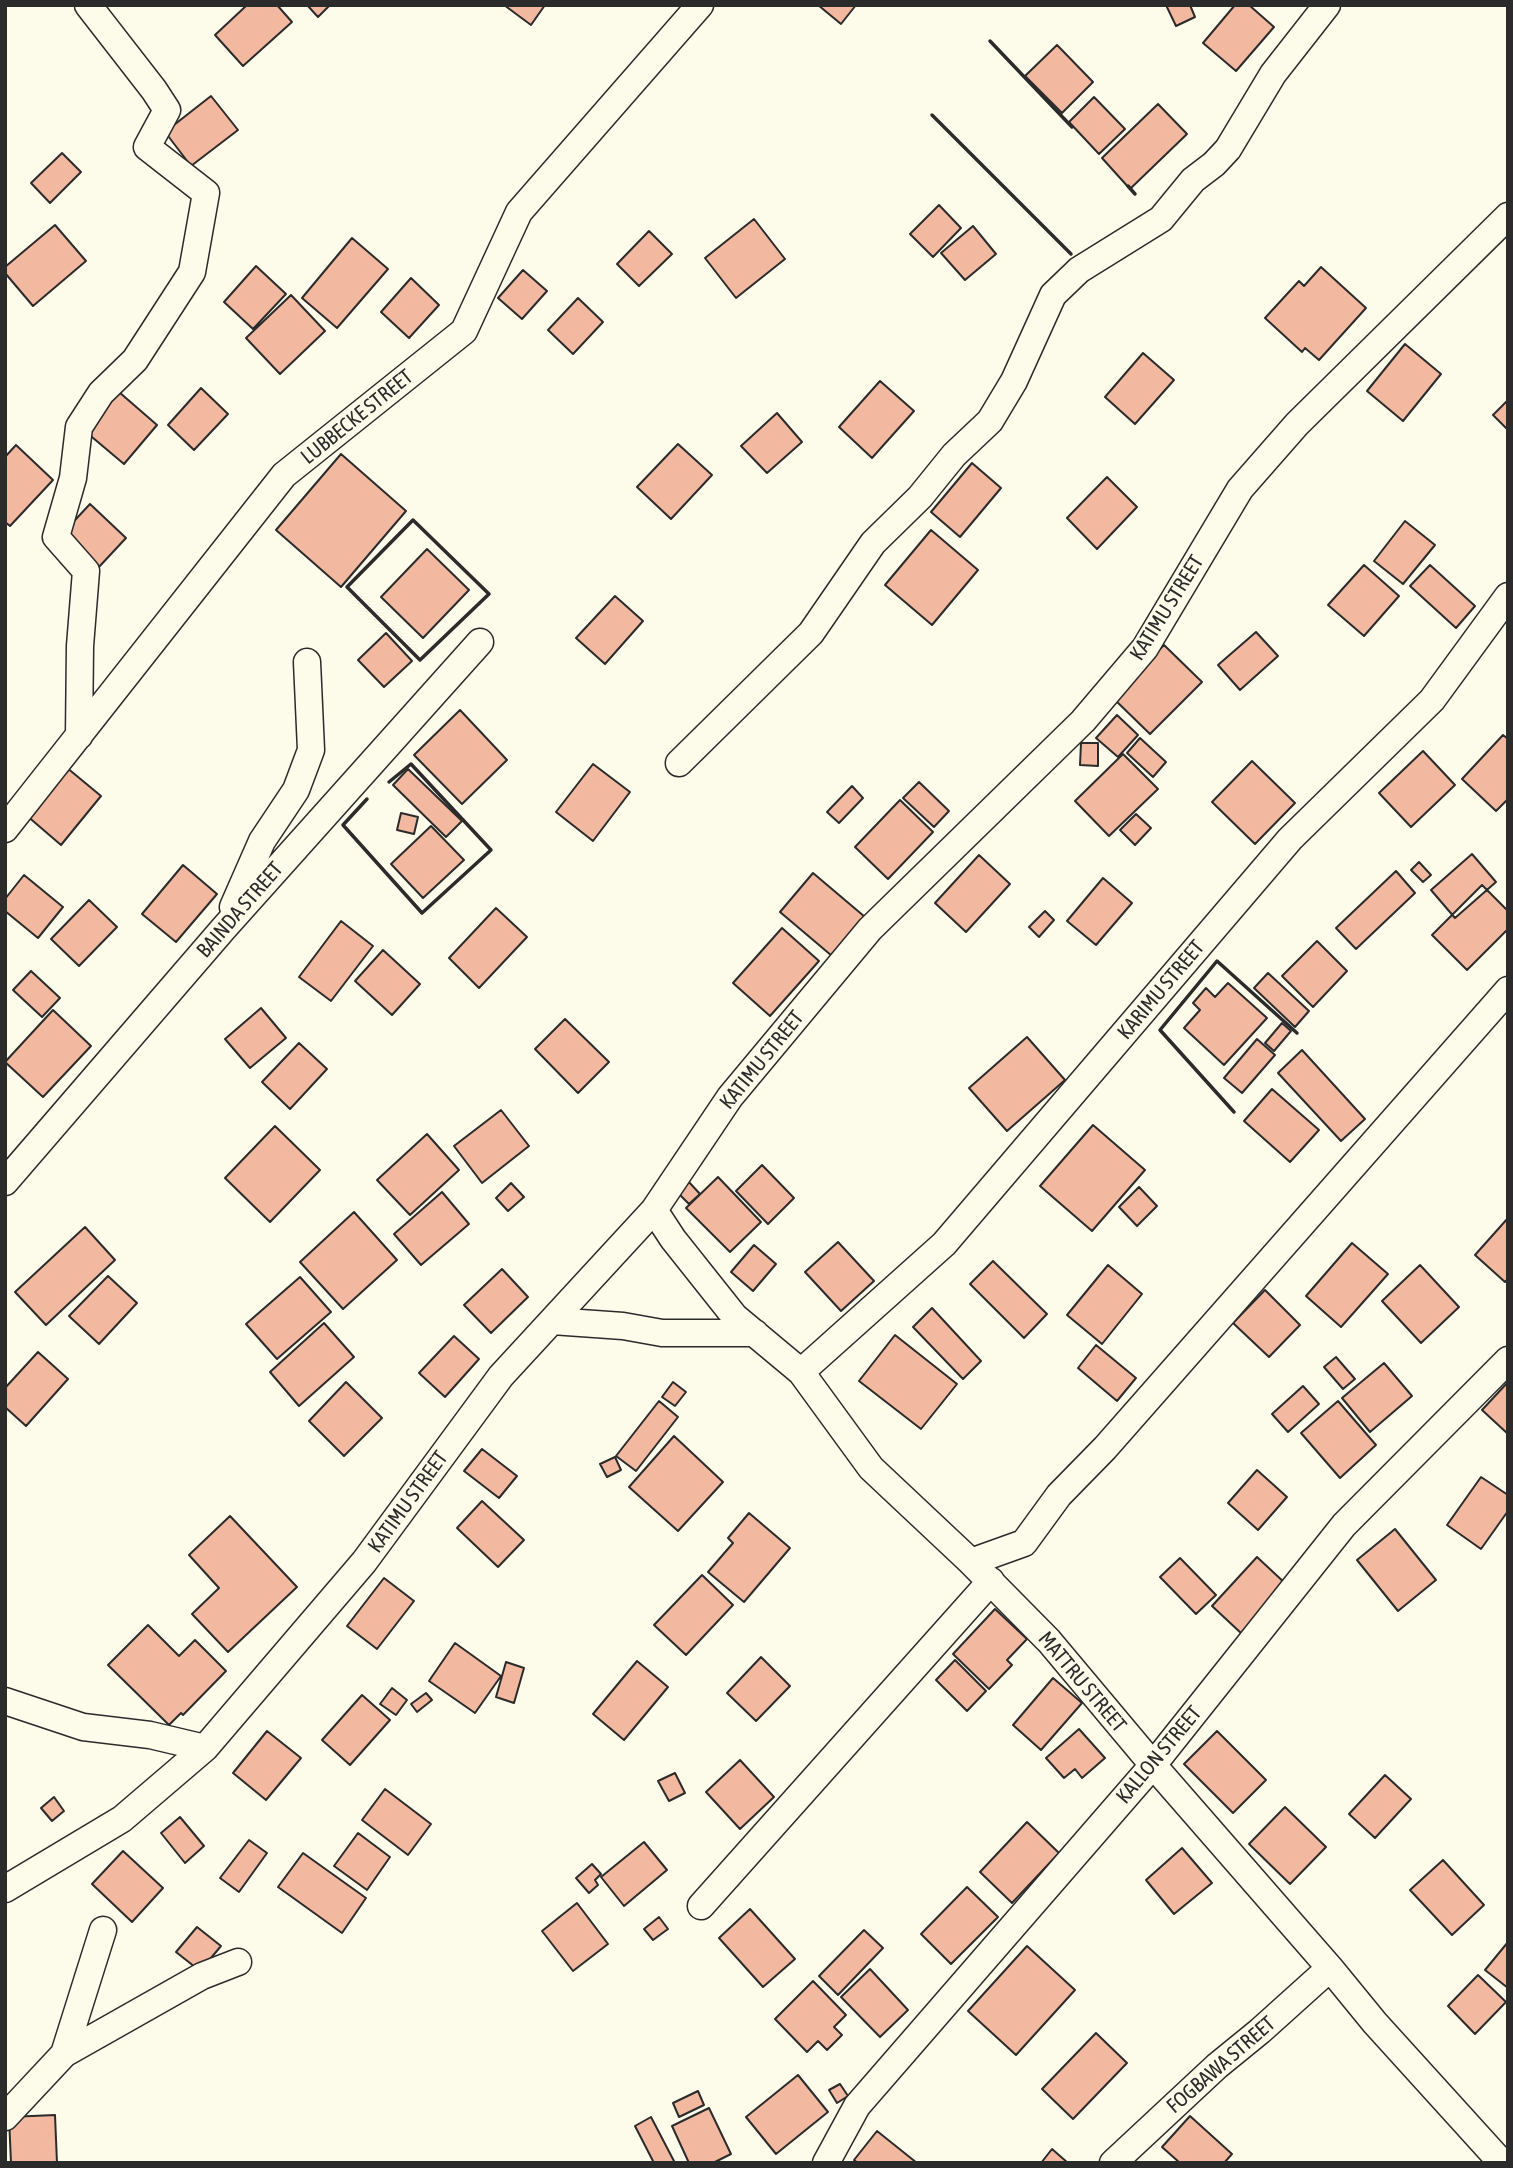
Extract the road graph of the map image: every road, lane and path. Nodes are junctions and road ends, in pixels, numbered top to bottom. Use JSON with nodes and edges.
{"nodes":[{"id":1,"x":88,"y":5,"type":"edge"},
{"id":2,"x":699,"y":5,"type":"edge"},
{"id":3,"x":1327,"y":5,"type":"edge"},
{"id":4,"x":1508,"y":216,"type":"edge"},
{"id":5,"x":1508,"y":596,"type":"edge"},
{"id":6,"x":480,"y":642,"type":"dead end"},
{"id":7,"x":307,"y":662,"type":"dead end"},
{"id":8,"x":79,"y":736,"type":"junction"},
{"id":9,"x":679,"y":762,"type":"dead end"},
{"id":10,"x":5,"y":829,"type":"edge"},
{"id":11,"x":224,"y":928,"type":"junction"},
{"id":12,"x":1508,"y":990,"type":"edge"},
{"id":13,"x":5,"y":1182,"type":"edge"},
{"id":14,"x":654,"y":1210,"type":"junction"},
{"id":15,"x":552,"y":1321,"type":"junction"},
{"id":16,"x":755,"y":1333,"type":"junction"},
{"id":17,"x":1508,"y":1360,"type":"edge"},
{"id":18,"x":801,"y":1372,"type":"junction"},
{"id":19,"x":971,"y":1562,"type":"junction"},
{"id":20,"x":991,"y":1581,"type":"junction"},
{"id":21,"x":5,"y":1701,"type":"edge"},
{"id":22,"x":205,"y":1748,"type":"junction"},
{"id":23,"x":1153,"y":1765,"type":"junction"},
{"id":24,"x":5,"y":1889,"type":"edge"},
{"id":25,"x":701,"y":1906,"type":"dead end"},
{"id":26,"x":103,"y":1930,"type":"dead end"},
{"id":27,"x":238,"y":1962,"type":"dead end"},
{"id":28,"x":1330,"y":1968,"type":"junction"},
{"id":29,"x":64,"y":2054,"type":"junction"},
{"id":30,"x":5,"y":2117,"type":"edge"},
{"id":31,"x":1501,"y":2159,"type":"edge"},
{"id":32,"x":826,"y":2163,"type":"edge"},
{"id":33,"x":1113,"y":2163,"type":"edge"}],
"edges":[{"from":1,"to":8,"type":"street"},
{"from":2,"to":8,"type":"street","name":"LUBBECKE STREET"},
{"from":3,"to":9,"type":"street"},
{"from":4,"to":14,"type":"street","name":"KATIMU STREET"},
{"from":5,"to":18,"type":"street","name":"KARIMU STREET"},
{"from":6,"to":11,"type":"street","name":"BAINDA STREET"},
{"from":7,"to":11,"type":"street"},
{"from":8,"to":10,"type":"street","name":"LUBBECKE STREET"},
{"from":11,"to":13,"type":"street","name":"BAINDA STREET"},
{"from":12,"to":19,"type":"street"},
{"from":14,"to":15,"type":"street","name":"KATIMU STREET"},
{"from":14,"to":16,"type":"street","name":"MATTRU STREET"},
{"from":15,"to":16,"type":"street"},
{"from":15,"to":22,"type":"street","name":"KATIMU STREET"},
{"from":16,"to":18,"type":"street","name":"MATTRU STREET"},
{"from":17,"to":23,"type":"street","name":"KALLON STREET"},
{"from":18,"to":19,"type":"street","name":"MATTRU STREET"},
{"from":19,"to":20,"type":"street","name":"MATTRU STREET"},
{"from":20,"to":23,"type":"street","name":"MATTRU STREET"},
{"from":20,"to":25,"type":"street"},
{"from":21,"to":22,"type":"street"},
{"from":22,"to":24,"type":"street","name":"KATIMU STREET"},
{"from":23,"to":28,"type":"street","name":"MATTRU STREET"},
{"from":23,"to":32,"type":"street","name":"KALLON STREET"},
{"from":26,"to":29,"type":"street"},
{"from":27,"to":29,"type":"street"},
{"from":28,"to":31,"type":"street","name":"MATTRU STREET"},
{"from":28,"to":33,"type":"street","name":"FOGBAWA STREET"},
{"from":29,"to":30,"type":"street"}]}
